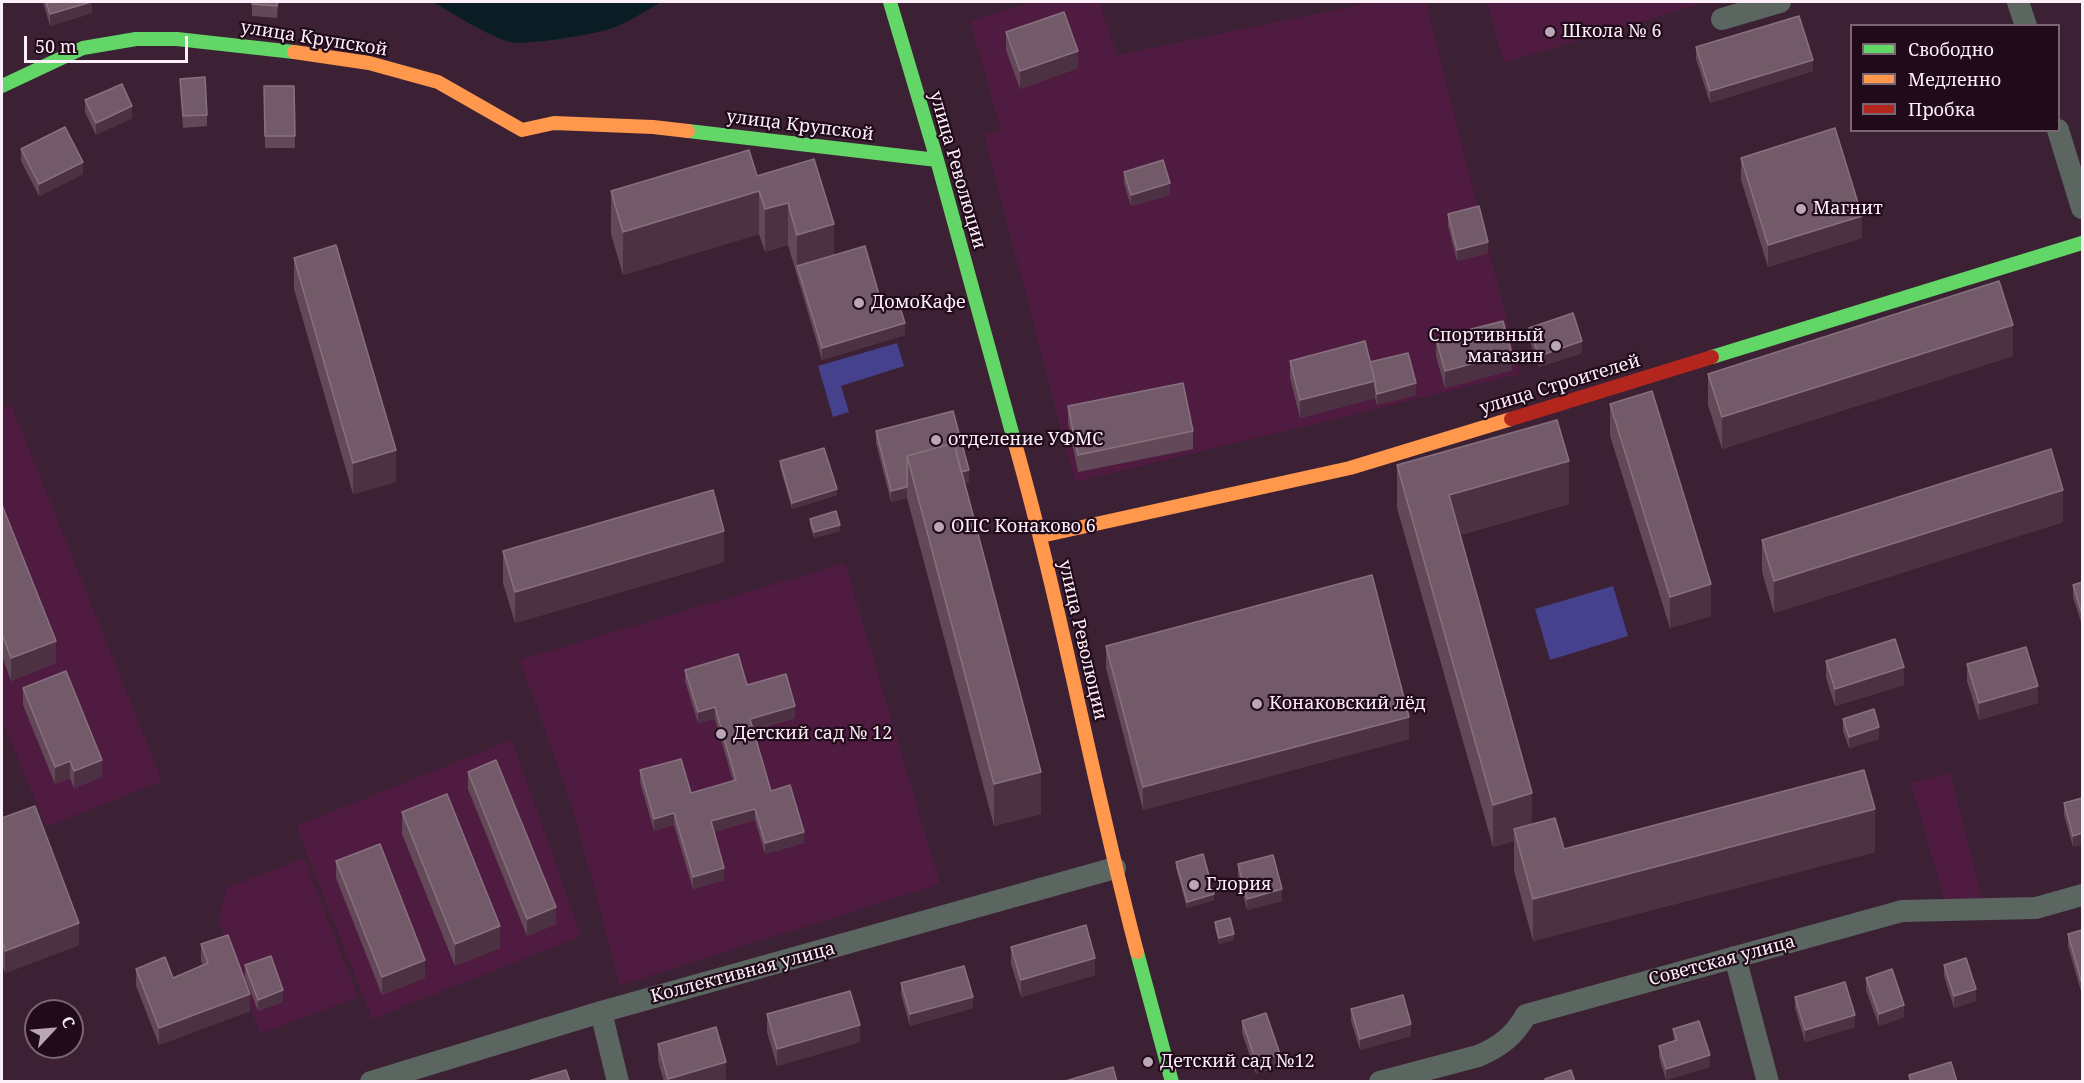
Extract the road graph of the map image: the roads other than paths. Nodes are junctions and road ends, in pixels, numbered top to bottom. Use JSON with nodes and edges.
{"nodes":[{"id":1,"x":890,"y":2,"type":"edge"},
{"id":2,"x":1780,"y":2,"type":"edge"},
{"id":3,"x":2018,"y":2,"type":"edge"},
{"id":4,"x":1722,"y":19,"type":"dead end"},
{"id":5,"x":2025,"y":24,"type":"edge"},
{"id":6,"x":2,"y":86,"type":"edge"},
{"id":7,"x":2059,"y":132,"type":"edge"},
{"id":8,"x":937,"y":160,"type":"junction"},
{"id":9,"x":2082,"y":208,"type":"edge"},
{"id":10,"x":2080,"y":250,"type":"edge"},
{"id":11,"x":1041,"y":536,"type":"junction"},
{"id":12,"x":1115,"y":868,"type":"junction"},
{"id":13,"x":2082,"y":895,"type":"edge"},
{"id":14,"x":1735,"y":957,"type":"junction"},
{"id":15,"x":601,"y":1012,"type":"junction"},
{"id":16,"x":371,"y":1082,"type":"edge"},
{"id":17,"x":618,"y":1082,"type":"edge"},
{"id":18,"x":1172,"y":1082,"type":"edge"},
{"id":19,"x":1380,"y":1082,"type":"edge"},
{"id":20,"x":1768,"y":1082,"type":"edge"}],
"edges":[{"from":1,"to":8,"type":"main road","name":"улица Революции"},
{"from":2,"to":4,"type":"street"},
{"from":3,"to":5,"type":"street"},
{"from":6,"to":8,"type":"main road","name":"улица Крупской"},
{"from":7,"to":9,"type":"street"},
{"from":8,"to":11,"type":"main road","name":"улица Революции"},
{"from":10,"to":11,"type":"main road","name":"улица Строителей"},
{"from":11,"to":12,"type":"main road","name":"улица Революции"},
{"from":12,"to":15,"type":"street","name":"Коллективная улица"},
{"from":12,"to":18,"type":"main road","name":"улица Революции"},
{"from":13,"to":14,"type":"street","name":"Советская улица"},
{"from":14,"to":19,"type":"street","name":"Советская улица"},
{"from":14,"to":20,"type":"street"},
{"from":15,"to":16,"type":"street","name":"Коллективная улица"},
{"from":15,"to":17,"type":"street"}]}
